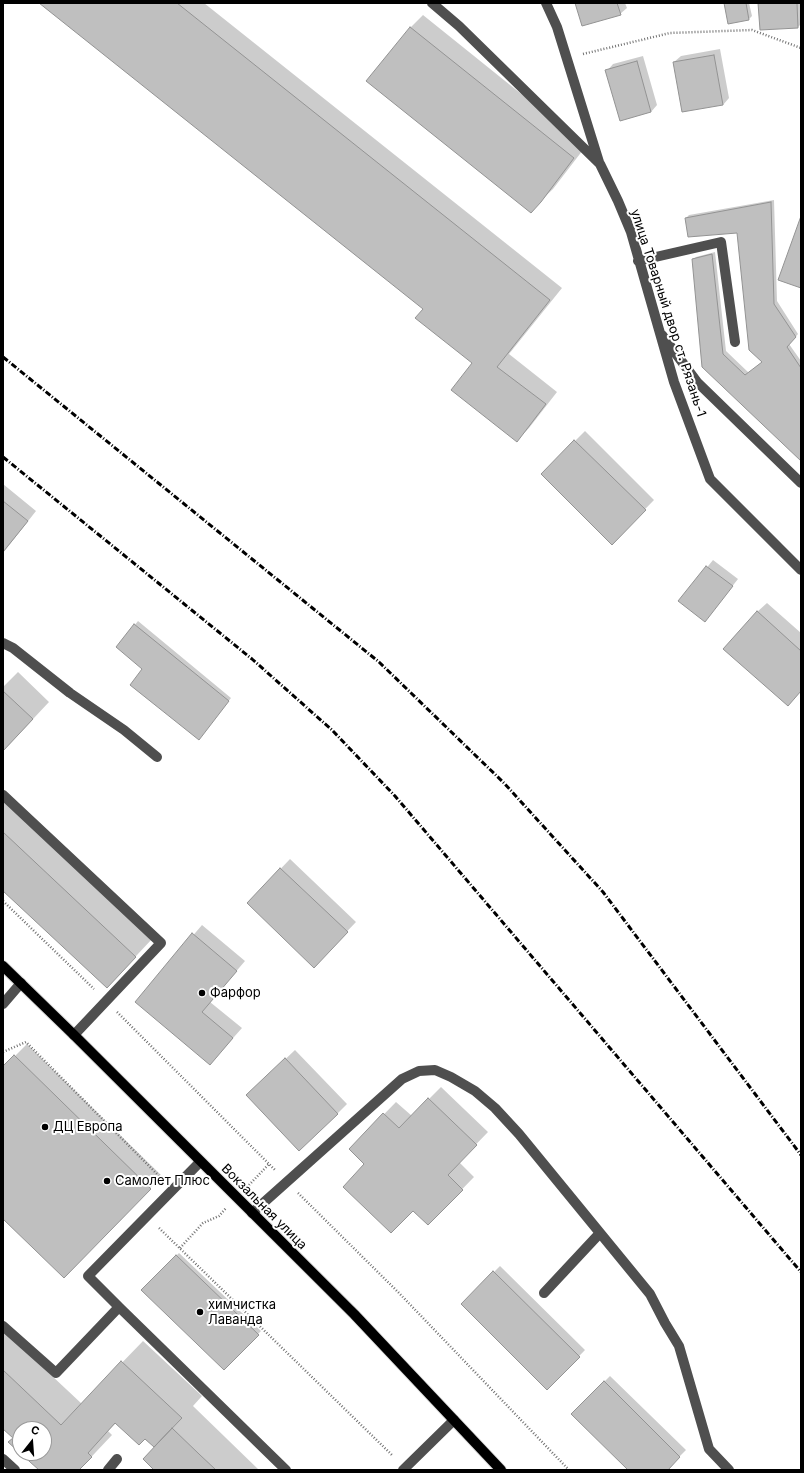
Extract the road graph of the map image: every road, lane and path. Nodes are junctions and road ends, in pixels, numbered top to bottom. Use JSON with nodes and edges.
{"nodes":[{"id":1,"x":432,"y":3,"type":"edge"},
{"id":2,"x":546,"y":3,"type":"edge"},
{"id":3,"x":801,"y":48,"type":"edge"},
{"id":4,"x":578,"y":55,"type":"dead end"},
{"id":5,"x":600,"y":164,"type":"junction"},
{"id":6,"x":638,"y":261,"type":"junction"},
{"id":7,"x":658,"y":328,"type":"junction"},
{"id":8,"x":735,"y":342,"type":"dead end"},
{"id":9,"x":801,"y":483,"type":"edge"},
{"id":10,"x":801,"y":570,"type":"edge"},
{"id":11,"x":3,"y":643,"type":"edge"},
{"id":12,"x":157,"y":757,"type":"dead end"},
{"id":13,"x":3,"y":795,"type":"edge"},
{"id":14,"x":3,"y":966,"type":"edge"},
{"id":15,"x":21,"y":983,"type":"junction"},
{"id":16,"x":3,"y":1004,"type":"edge"},
{"id":17,"x":74,"y":1035,"type":"junction"},
{"id":18,"x":3,"y":1052,"type":"edge"},
{"id":19,"x":200,"y":1162,"type":"junction"},
{"id":20,"x":158,"y":1183,"type":"dead end"},
{"id":21,"x":252,"y":1213,"type":"junction"},
{"id":22,"x":147,"y":1216,"type":"junction"},
{"id":23,"x":600,"y":1233,"type":"junction"},
{"id":24,"x":544,"y":1293,"type":"dead end"},
{"id":25,"x":119,"y":1307,"type":"junction"},
{"id":26,"x":3,"y":1326,"type":"edge"},
{"id":27,"x":454,"y":1420,"type":"junction"},
{"id":28,"x":3,"y":1459,"type":"edge"},
{"id":29,"x":117,"y":1459,"type":"dead end"},
{"id":30,"x":404,"y":1469,"type":"edge"},
{"id":31,"x":15,"y":1470,"type":"edge"},
{"id":32,"x":108,"y":1470,"type":"edge"},
{"id":33,"x":286,"y":1470,"type":"edge"},
{"id":34,"x":502,"y":1470,"type":"edge"},
{"id":35,"x":729,"y":1470,"type":"edge"}],
"edges":[{"from":1,"to":5,"type":"lane","name":"улица Товарный двор ст. Рязань-1"},
{"from":2,"to":5,"type":"lane"},
{"from":3,"to":4,"type":"path"},
{"from":5,"to":6,"type":"lane","name":"улица Товарный двор ст. Рязань-1"},
{"from":6,"to":7,"type":"lane","name":"улица Товарный двор ст. Рязань-1"},
{"from":6,"to":8,"type":"lane"},
{"from":7,"to":9,"type":"lane"},
{"from":7,"to":10,"type":"lane","name":"улица Товарный двор ст. Рязань-1"},
{"from":11,"to":12,"type":"lane"},
{"from":13,"to":17,"type":"lane"},
{"from":14,"to":15,"type":"main road","name":"Вокзальная улица"},
{"from":15,"to":16,"type":"lane"},
{"from":15,"to":17,"type":"main road","name":"Вокзальная улица"},
{"from":17,"to":19,"type":"main road","name":"Вокзальная улица"},
{"from":18,"to":20,"type":"path"},
{"from":19,"to":21,"type":"main road","name":"Вокзальная улица"},
{"from":19,"to":22,"type":"lane"},
{"from":21,"to":23,"type":"lane"},
{"from":21,"to":27,"type":"main road","name":"Вокзальная улица"},
{"from":22,"to":25,"type":"lane"},
{"from":22,"to":30,"type":"path"},
{"from":23,"to":24,"type":"lane"},
{"from":23,"to":35,"type":"lane"},
{"from":25,"to":26,"type":"lane"},
{"from":25,"to":33,"type":"lane"},
{"from":27,"to":30,"type":"lane"},
{"from":27,"to":34,"type":"main road","name":"Вокзальная улица"},
{"from":28,"to":31,"type":"lane"},
{"from":29,"to":32,"type":"lane"}]}
